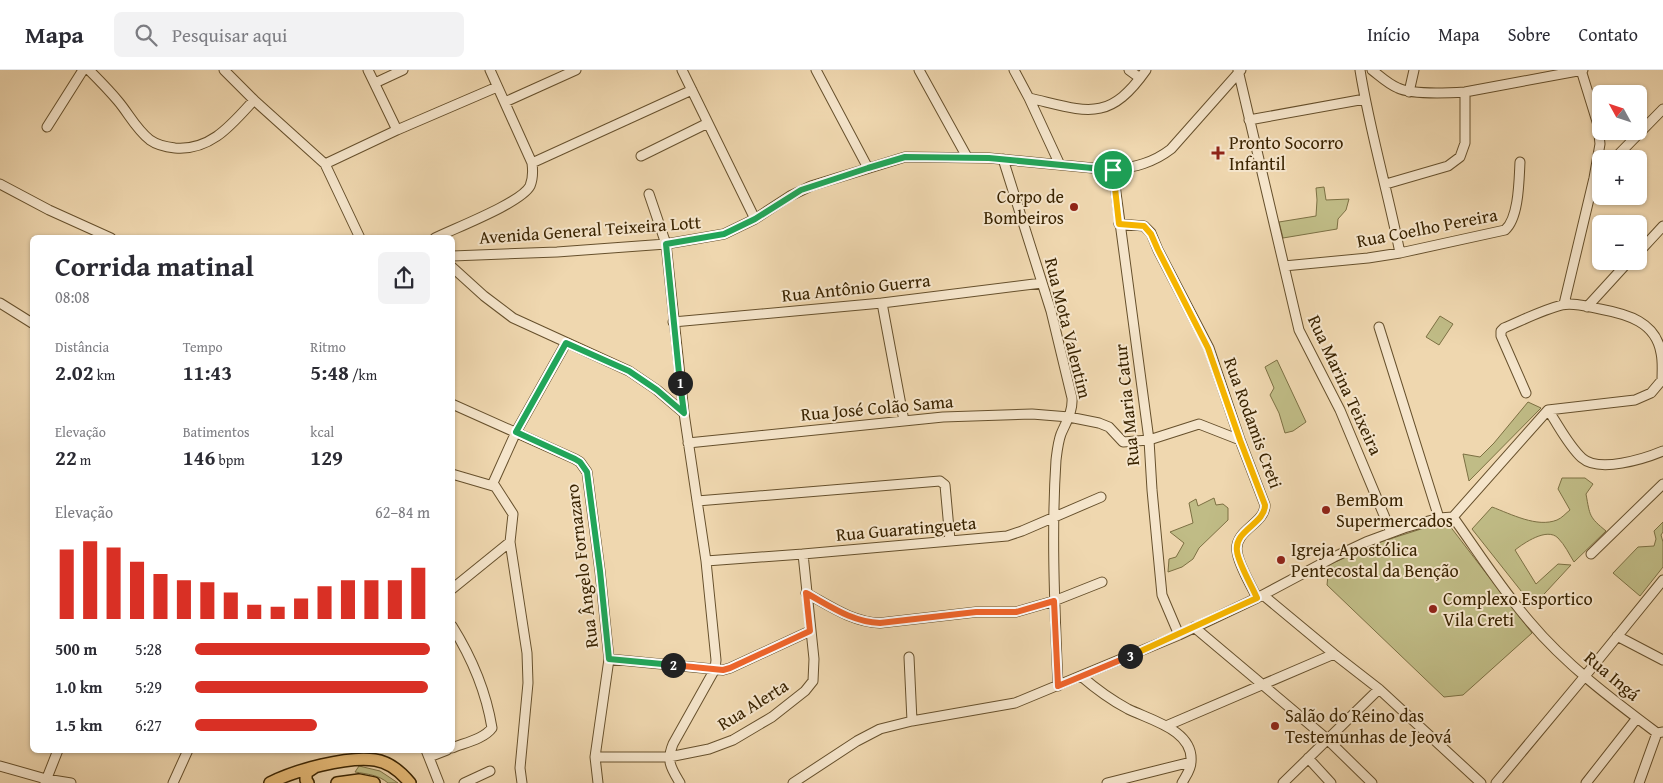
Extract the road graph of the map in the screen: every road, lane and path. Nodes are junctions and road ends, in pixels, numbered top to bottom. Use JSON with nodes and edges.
{"nodes":[{"id":1,"x":83,"y":70,"type":"edge"},
{"id":2,"x":89,"y":70,"type":"edge"},
{"id":3,"x":224,"y":70,"type":"edge"},
{"id":4,"x":368,"y":70,"type":"edge"},
{"id":5,"x":403,"y":70,"type":"edge"},
{"id":6,"x":490,"y":70,"type":"edge"},
{"id":7,"x":576,"y":70,"type":"edge"},
{"id":8,"x":682,"y":70,"type":"edge"},
{"id":9,"x":816,"y":70,"type":"edge"},
{"id":10,"x":919,"y":70,"type":"edge"},
{"id":11,"x":1014,"y":70,"type":"edge"},
{"id":12,"x":1129,"y":70,"type":"edge"},
{"id":13,"x":1146,"y":70,"type":"edge"},
{"id":14,"x":1360,"y":70,"type":"edge"},
{"id":15,"x":1372,"y":70,"type":"edge"},
{"id":16,"x":1414,"y":70,"type":"edge"},
{"id":17,"x":1582,"y":70,"type":"edge"},
{"id":18,"x":1239,"y":71,"type":"edge"},
{"id":19,"x":1140,"y":78,"type":"junction"},
{"id":20,"x":375,"y":83,"type":"junction"},
{"id":21,"x":497,"y":87,"type":"junction"},
{"id":22,"x":692,"y":90,"type":"junction"},
{"id":23,"x":1409,"y":92,"type":"junction"},
{"id":24,"x":1464,"y":92,"type":"junction"},
{"id":25,"x":1029,"y":98,"type":"junction"},
{"id":26,"x":1365,"y":99,"type":"junction"},
{"id":27,"x":254,"y":100,"type":"junction"},
{"id":28,"x":505,"y":102,"type":"junction"},
{"id":29,"x":1663,"y":109,"type":"edge"},
{"id":30,"x":1250,"y":120,"type":"junction"},
{"id":31,"x":708,"y":124,"type":"junction"},
{"id":32,"x":46,"y":127,"type":"dead end"},
{"id":33,"x":397,"y":130,"type":"junction"},
{"id":34,"x":1599,"y":150,"type":"edge"},
{"id":35,"x":1623,"y":150,"type":"edge"},
{"id":36,"x":641,"y":156,"type":"dead end"},
{"id":37,"x":967,"y":157,"type":"junction"},
{"id":38,"x":1003,"y":160,"type":"junction"},
{"id":39,"x":1520,"y":162,"type":"dead end"},
{"id":40,"x":532,"y":163,"type":"junction"},
{"id":41,"x":325,"y":164,"type":"junction"},
{"id":42,"x":1060,"y":165,"type":"junction"},
{"id":43,"x":868,"y":168,"type":"junction"},
{"id":44,"x":1113,"y":170,"type":"junction"},
{"id":45,"x":0,"y":184,"type":"edge"},
{"id":46,"x":1386,"y":184,"type":"junction"},
{"id":47,"x":1592,"y":186,"type":"edge"},
{"id":48,"x":649,"y":194,"type":"dead end"},
{"id":49,"x":755,"y":219,"type":"junction"},
{"id":50,"x":1119,"y":224,"type":"junction"},
{"id":51,"x":1663,"y":226,"type":"edge"},
{"id":52,"x":104,"y":235,"type":"edge"},
{"id":53,"x":359,"y":235,"type":"edge"},
{"id":54,"x":441,"y":235,"type":"edge"},
{"id":55,"x":1647,"y":243,"type":"edge"},
{"id":56,"x":666,"y":244,"type":"junction"},
{"id":57,"x":1400,"y":253,"type":"junction"},
{"id":58,"x":455,"y":256,"type":"edge"},
{"id":59,"x":1284,"y":266,"type":"junction"},
{"id":60,"x":455,"y":270,"type":"edge"},
{"id":61,"x":1622,"y":270,"type":"edge"},
{"id":62,"x":1042,"y":283,"type":"junction"},
{"id":63,"x":0,"y":303,"type":"edge"},
{"id":64,"x":882,"y":303,"type":"junction"},
{"id":65,"x":1564,"y":304,"type":"junction"},
{"id":66,"x":1587,"y":307,"type":"junction"},
{"id":67,"x":30,"y":322,"type":"edge"},
{"id":68,"x":673,"y":322,"type":"junction"},
{"id":69,"x":1379,"y":327,"type":"dead end"},
{"id":70,"x":566,"y":343,"type":"junction"},
{"id":71,"x":1663,"y":380,"type":"edge"},
{"id":72,"x":1526,"y":393,"type":"dead end"},
{"id":73,"x":455,"y":405,"type":"edge"},
{"id":74,"x":1548,"y":410,"type":"junction"},
{"id":75,"x":684,"y":413,"type":"junction"},
{"id":76,"x":1069,"y":417,"type":"junction"},
{"id":77,"x":904,"y":420,"type":"junction"},
{"id":78,"x":516,"y":432,"type":"junction"},
{"id":79,"x":1149,"y":440,"type":"junction"},
{"id":80,"x":1240,"y":440,"type":"junction"},
{"id":81,"x":688,"y":443,"type":"junction"},
{"id":82,"x":1663,"y":451,"type":"edge"},
{"id":83,"x":455,"y":475,"type":"edge"},
{"id":84,"x":493,"y":484,"type":"junction"},
{"id":85,"x":1663,"y":484,"type":"edge"},
{"id":86,"x":1101,"y":497,"type":"dead end"},
{"id":87,"x":697,"y":501,"type":"junction"},
{"id":88,"x":1453,"y":517,"type":"junction"},
{"id":89,"x":1054,"y":518,"type":"junction"},
{"id":90,"x":1440,"y":518,"type":"junction"},
{"id":91,"x":1392,"y":532,"type":"junction"},
{"id":92,"x":950,"y":540,"type":"junction"},
{"id":93,"x":510,"y":542,"type":"junction"},
{"id":94,"x":803,"y":554,"type":"junction"},
{"id":95,"x":1591,"y":554,"type":"dead end"},
{"id":96,"x":706,"y":561,"type":"junction"},
{"id":97,"x":1663,"y":580,"type":"edge"},
{"id":98,"x":1102,"y":582,"type":"dead end"},
{"id":99,"x":455,"y":587,"type":"edge"},
{"id":100,"x":806,"y":593,"type":"junction"},
{"id":101,"x":1260,"y":597,"type":"junction"},
{"id":102,"x":1054,"y":601,"type":"junction"},
{"id":103,"x":1194,"y":627,"type":"junction"},
{"id":104,"x":455,"y":631,"type":"edge"},
{"id":105,"x":810,"y":631,"type":"junction"},
{"id":106,"x":1178,"y":635,"type":"junction"},
{"id":107,"x":1617,"y":636,"type":"junction"},
{"id":108,"x":1334,"y":654,"type":"junction"},
{"id":109,"x":909,"y":657,"type":"dead end"},
{"id":110,"x":609,"y":659,"type":"junction"},
{"id":111,"x":1663,"y":660,"type":"edge"},
{"id":112,"x":716,"y":669,"type":"junction"},
{"id":113,"x":1081,"y":676,"type":"junction"},
{"id":114,"x":1586,"y":676,"type":"junction"},
{"id":115,"x":1058,"y":686,"type":"junction"},
{"id":116,"x":1262,"y":686,"type":"junction"},
{"id":117,"x":1379,"y":689,"type":"junction"},
{"id":118,"x":1637,"y":718,"type":"junction"},
{"id":119,"x":912,"y":721,"type":"junction"},
{"id":120,"x":1166,"y":726,"type":"junction"},
{"id":121,"x":1660,"y":733,"type":"edge"},
{"id":122,"x":1327,"y":739,"type":"junction"},
{"id":123,"x":455,"y":747,"type":"edge"},
{"id":124,"x":57,"y":753,"type":"edge"},
{"id":125,"x":187,"y":753,"type":"edge"},
{"id":126,"x":428,"y":754,"type":"edge"},
{"id":127,"x":595,"y":757,"type":"junction"},
{"id":128,"x":669,"y":757,"type":"junction"},
{"id":129,"x":1308,"y":758,"type":"junction"},
{"id":130,"x":1191,"y":762,"type":"junction"},
{"id":131,"x":0,"y":766,"type":"edge"},
{"id":132,"x":315,"y":767,"type":"junction"},
{"id":133,"x":490,"y":771,"type":"dead end"},
{"id":134,"x":45,"y":781,"type":"edge"},
{"id":135,"x":71,"y":783,"type":"edge"},
{"id":136,"x":173,"y":783,"type":"edge"},
{"id":137,"x":270,"y":783,"type":"edge"},
{"id":138,"x":308,"y":783,"type":"edge"},
{"id":139,"x":336,"y":783,"type":"edge"},
{"id":140,"x":374,"y":783,"type":"edge"},
{"id":141,"x":410,"y":783,"type":"edge"},
{"id":142,"x":440,"y":783,"type":"edge"},
{"id":143,"x":464,"y":783,"type":"edge"},
{"id":144,"x":522,"y":783,"type":"edge"},
{"id":145,"x":598,"y":783,"type":"edge"},
{"id":146,"x":680,"y":783,"type":"edge"},
{"id":147,"x":793,"y":783,"type":"edge"},
{"id":148,"x":1107,"y":783,"type":"edge"},
{"id":149,"x":1182,"y":783,"type":"edge"},
{"id":150,"x":1283,"y":783,"type":"edge"},
{"id":151,"x":1331,"y":783,"type":"edge"},
{"id":152,"x":1372,"y":783,"type":"edge"},
{"id":153,"x":1481,"y":783,"type":"edge"},
{"id":154,"x":1496,"y":783,"type":"edge"},
{"id":155,"x":1586,"y":783,"type":"edge"},
{"id":156,"x":1640,"y":783,"type":"edge"}],
"edges":[{"from":1,"to":32,"type":"street"},
{"from":2,"to":27,"type":"street"},
{"from":3,"to":27,"type":"street"},
{"from":4,"to":20,"type":"street"},
{"from":5,"to":20,"type":"street"},
{"from":6,"to":21,"type":"street"},
{"from":7,"to":28,"type":"street"},
{"from":8,"to":22,"type":"street"},
{"from":9,"to":43,"type":"street"},
{"from":10,"to":37,"type":"street"},
{"from":11,"to":25,"type":"street"},
{"from":12,"to":19,"type":"street"},
{"from":13,"to":19,"type":"street"},
{"from":14,"to":26,"type":"street"},
{"from":15,"to":23,"type":"street"},
{"from":16,"to":23,"type":"street"},
{"from":17,"to":24,"type":"street"},
{"from":17,"to":34,"type":"street"},
{"from":18,"to":30,"type":"street","name":"Rua Marina Teixeira"},
{"from":18,"to":44,"type":"street","name":"Avenida General Teixeira Lott"},
{"from":19,"to":25,"type":"street"},
{"from":20,"to":33,"type":"street"},
{"from":21,"to":28,"type":"street"},
{"from":21,"to":33,"type":"street"},
{"from":22,"to":31,"type":"street"},
{"from":22,"to":40,"type":"street"},
{"from":23,"to":24,"type":"street"},
{"from":24,"to":46,"type":"street"},
{"from":25,"to":42,"type":"street"},
{"from":26,"to":30,"type":"street"},
{"from":26,"to":46,"type":"street"},
{"from":27,"to":41,"type":"street"},
{"from":28,"to":40,"type":"street"},
{"from":29,"to":35,"type":"street"},
{"from":30,"to":59,"type":"street","name":"Rua Marina Teixeira"},
{"from":31,"to":36,"type":"street"},
{"from":31,"to":49,"type":"street"},
{"from":33,"to":41,"type":"street"},
{"from":37,"to":38,"type":"street","name":"Avenida General Teixeira Lott"},
{"from":37,"to":43,"type":"street","name":"Avenida General Teixeira Lott"},
{"from":38,"to":42,"type":"street","name":"Avenida General Teixeira Lott"},
{"from":38,"to":62,"type":"street","name":"Rua Mota Valentim"},
{"from":39,"to":57,"type":"street","name":"Rua Coelho Pereira"},
{"from":40,"to":54,"type":"street"},
{"from":41,"to":53,"type":"street"},
{"from":42,"to":44,"type":"street","name":"Avenida General Teixeira Lott"},
{"from":43,"to":49,"type":"street","name":"Avenida General Teixeira Lott"},
{"from":44,"to":50,"type":"street","name":"Rua Maria Catur"},
{"from":45,"to":52,"type":"street"},
{"from":46,"to":57,"type":"street"},
{"from":47,"to":65,"type":"street"},
{"from":48,"to":56,"type":"street"},
{"from":49,"to":56,"type":"street","name":"Avenida General Teixeira Lott"},
{"from":50,"to":79,"type":"street","name":"Rua Maria Catur"},
{"from":50,"to":80,"type":"street","name":"Rua Rodamis Creti"},
{"from":51,"to":55,"type":"street"},
{"from":56,"to":58,"type":"street","name":"Avenida General Teixeira Lott"},
{"from":56,"to":68,"type":"street"},
{"from":57,"to":59,"type":"street","name":"Rua Coelho Pereira"},
{"from":59,"to":91,"type":"street","name":"Rua Marina Teixeira"},
{"from":60,"to":70,"type":"street"},
{"from":61,"to":66,"type":"street"},
{"from":62,"to":64,"type":"street","name":"Rua Antônio Guerra"},
{"from":62,"to":76,"type":"street","name":"Rua Mota Valentim"},
{"from":63,"to":67,"type":"street"},
{"from":64,"to":68,"type":"street","name":"Rua Antônio Guerra"},
{"from":64,"to":77,"type":"street"},
{"from":65,"to":66,"type":"street"},
{"from":65,"to":72,"type":"street"},
{"from":66,"to":71,"type":"street"},
{"from":68,"to":75,"type":"street"},
{"from":69,"to":90,"type":"street"},
{"from":70,"to":75,"type":"street"},
{"from":70,"to":78,"type":"street"},
{"from":71,"to":74,"type":"street"},
{"from":73,"to":78,"type":"street","name":"Rua Ângelo Fornazaro"},
{"from":74,"to":82,"type":"street"},
{"from":74,"to":88,"type":"street"},
{"from":75,"to":81,"type":"street"},
{"from":76,"to":77,"type":"street","name":"Rua José Colão Sama"},
{"from":76,"to":79,"type":"street","name":"Rua José Colão Sama"},
{"from":76,"to":89,"type":"street","name":"Rua Mota Valentim"},
{"from":77,"to":81,"type":"street","name":"Rua José Colão Sama"},
{"from":78,"to":84,"type":"street"},
{"from":78,"to":110,"type":"street","name":"Rua Ângelo Fornazaro"},
{"from":79,"to":80,"type":"street","name":"Rua José Colão Sama"},
{"from":79,"to":106,"type":"street","name":"Rua Maria Catur"},
{"from":80,"to":101,"type":"street","name":"Rua Rodamis Creti"},
{"from":81,"to":87,"type":"street"},
{"from":83,"to":84,"type":"street"},
{"from":84,"to":93,"type":"street"},
{"from":85,"to":95,"type":"street"},
{"from":86,"to":89,"type":"street","name":"Rua Guaratingueta"},
{"from":87,"to":92,"type":"street"},
{"from":87,"to":96,"type":"street"},
{"from":88,"to":90,"type":"street"},
{"from":88,"to":114,"type":"street","name":"Rua Ingá"},
{"from":89,"to":92,"type":"street","name":"Rua Guaratingueta"},
{"from":89,"to":102,"type":"street","name":"Rua Mota Valentim"},
{"from":90,"to":91,"type":"street"},
{"from":91,"to":101,"type":"street"},
{"from":92,"to":94,"type":"street","name":"Rua Guaratingueta"},
{"from":93,"to":99,"type":"street"},
{"from":93,"to":144,"type":"street"},
{"from":94,"to":96,"type":"street","name":"Rua Guaratingueta"},
{"from":94,"to":100,"type":"street","name":"Rua Alerta"},
{"from":96,"to":112,"type":"street"},
{"from":97,"to":107,"type":"street"},
{"from":98,"to":102,"type":"street"},
{"from":100,"to":102,"type":"street"},
{"from":100,"to":105,"type":"street","name":"Rua Alerta"},
{"from":101,"to":103,"type":"street"},
{"from":101,"to":108,"type":"street"},
{"from":102,"to":115,"type":"street","name":"Rua Mota Valentim"},
{"from":103,"to":106,"type":"street"},
{"from":103,"to":116,"type":"street"},
{"from":104,"to":123,"type":"street"},
{"from":105,"to":112,"type":"street"},
{"from":105,"to":128,"type":"street","name":"Rua Alerta"},
{"from":106,"to":113,"type":"street"},
{"from":107,"to":111,"type":"street"},
{"from":107,"to":114,"type":"street"},
{"from":108,"to":116,"type":"street"},
{"from":108,"to":117,"type":"street"},
{"from":109,"to":119,"type":"street"},
{"from":110,"to":112,"type":"street"},
{"from":110,"to":127,"type":"street","name":"Rua Ângelo Fornazaro"},
{"from":112,"to":128,"type":"street"},
{"from":113,"to":115,"type":"street"},
{"from":113,"to":120,"type":"street"},
{"from":114,"to":118,"type":"street","name":"Rua Ingá"},
{"from":114,"to":154,"type":"street"},
{"from":115,"to":119,"type":"street"},
{"from":116,"to":120,"type":"street"},
{"from":116,"to":122,"type":"street"},
{"from":117,"to":122,"type":"street"},
{"from":117,"to":153,"type":"street"},
{"from":118,"to":121,"type":"street","name":"Rua Ingá"},
{"from":118,"to":155,"type":"street"},
{"from":119,"to":147,"type":"street"},
{"from":120,"to":130,"type":"street"},
{"from":121,"to":156,"type":"street"},
{"from":122,"to":129,"type":"street"},
{"from":122,"to":152,"type":"street"},
{"from":124,"to":134,"type":"street"},
{"from":125,"to":136,"type":"street"},
{"from":126,"to":142,"type":"street"},
{"from":127,"to":128,"type":"street","name":"Rua Alerta"},
{"from":127,"to":145,"type":"street","name":"Rua Ângelo Fornazaro"},
{"from":128,"to":146,"type":"street"},
{"from":129,"to":150,"type":"street"},
{"from":129,"to":151,"type":"street"},
{"from":130,"to":148,"type":"street"},
{"from":130,"to":149,"type":"street"},
{"from":131,"to":134,"type":"street"},
{"from":132,"to":137,"type":"main road"},
{"from":132,"to":138,"type":"main road"},
{"from":132,"to":141,"type":"main road"},
{"from":133,"to":143,"type":"street"},
{"from":134,"to":135,"type":"street"},
{"from":139,"to":140,"type":"main road"}]}
